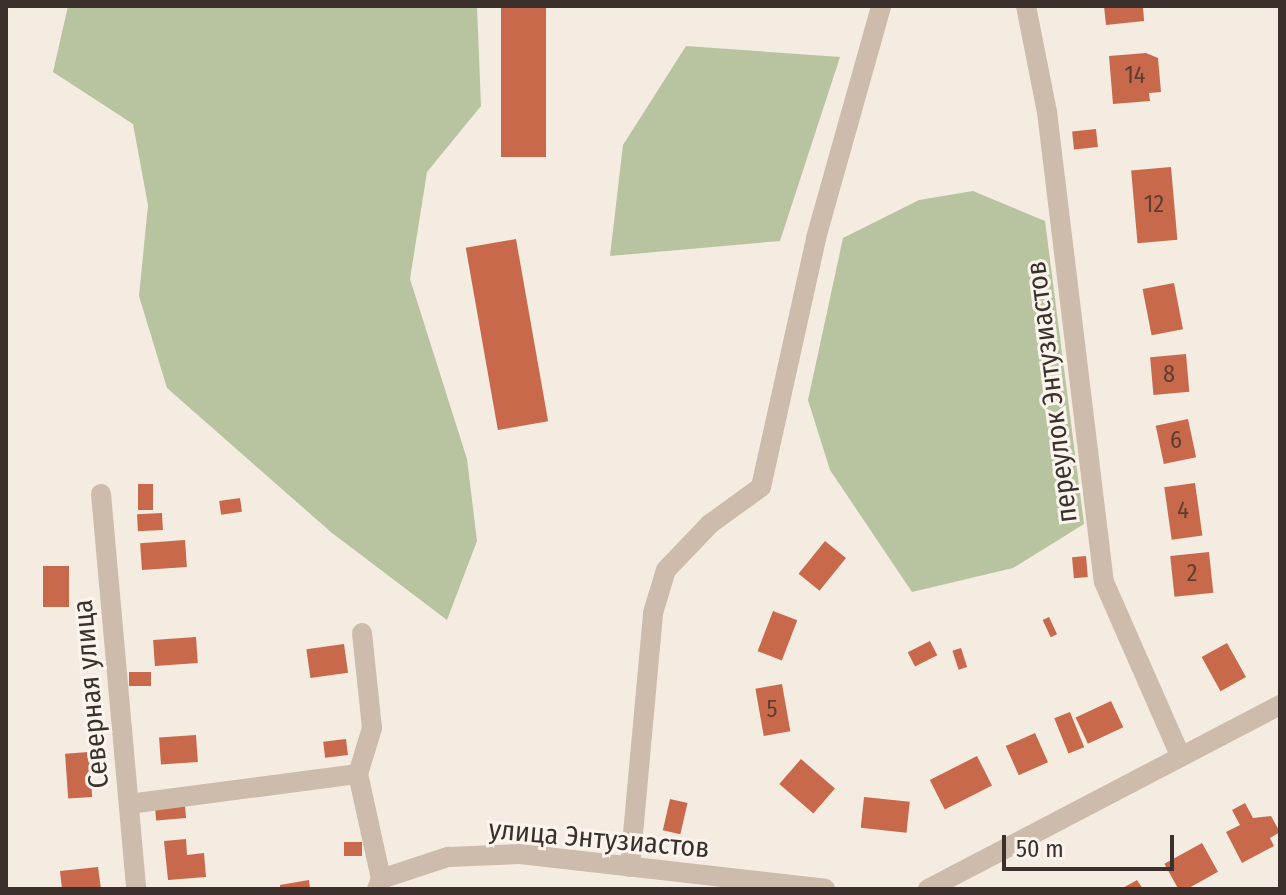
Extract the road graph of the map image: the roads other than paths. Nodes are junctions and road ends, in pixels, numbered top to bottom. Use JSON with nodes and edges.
{"nodes":[{"id":1,"x":881,"y":6,"type":"edge"},
{"id":2,"x":1026,"y":6,"type":"edge"},
{"id":3,"x":101,"y":494,"type":"dead end"},
{"id":4,"x":362,"y":633,"type":"dead end"},
{"id":5,"x":1280,"y":705,"type":"edge"},
{"id":6,"x":1181,"y":757,"type":"junction"},
{"id":7,"x":358,"y":774,"type":"junction"},
{"id":8,"x":129,"y":804,"type":"junction"},
{"id":9,"x":630,"y":867,"type":"junction"},
{"id":10,"x":379,"y":884,"type":"edge"},
{"id":11,"x":136,"y":889,"type":"edge"},
{"id":12,"x":825,"y":889,"type":"edge"},
{"id":13,"x":928,"y":889,"type":"edge"}],
"edges":[{"from":1,"to":9,"type":"street"},
{"from":2,"to":6,"type":"street","name":"переулок Энтузиастов"},
{"from":3,"to":8,"type":"street","name":"Северная улица"},
{"from":4,"to":7,"type":"street"},
{"from":5,"to":6,"type":"street"},
{"from":6,"to":13,"type":"street"},
{"from":7,"to":8,"type":"street"},
{"from":7,"to":10,"type":"street"},
{"from":8,"to":11,"type":"street","name":"Северная улица"},
{"from":9,"to":10,"type":"street","name":"улица Энтузиастов"},
{"from":9,"to":12,"type":"street","name":"улица Энтузиастов"}]}
